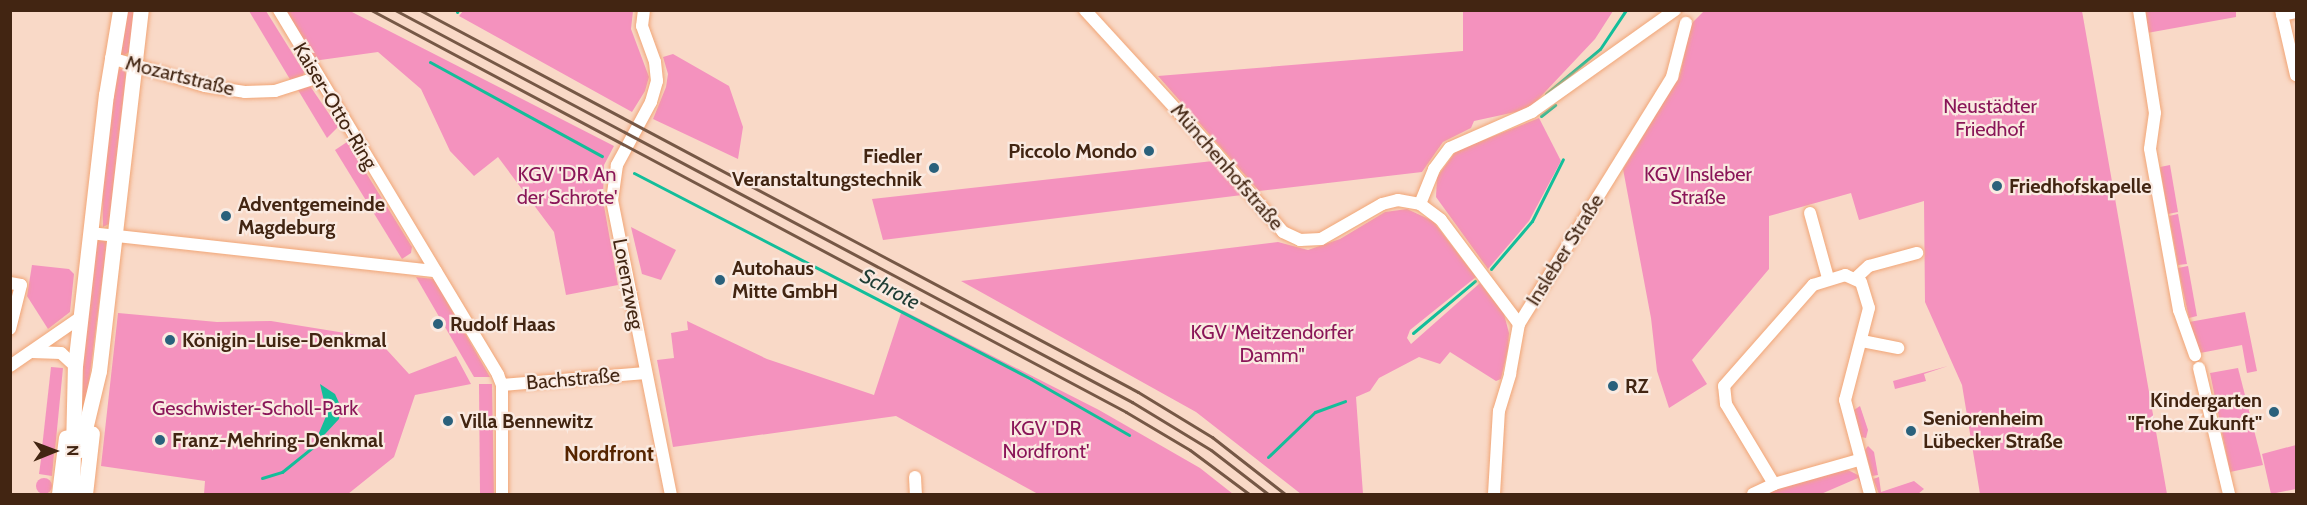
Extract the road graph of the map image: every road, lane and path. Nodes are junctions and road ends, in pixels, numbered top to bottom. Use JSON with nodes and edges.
{"nodes":[{"id":1,"x":120,"y":10,"type":"edge"},
{"id":2,"x":141,"y":10,"type":"edge"},
{"id":3,"x":279,"y":10,"type":"edge"},
{"id":4,"x":644,"y":10,"type":"edge"},
{"id":5,"x":1085,"y":10,"type":"edge"},
{"id":6,"x":1676,"y":10,"type":"edge"},
{"id":7,"x":2139,"y":10,"type":"edge"},
{"id":8,"x":2296,"y":12,"type":"edge"},
{"id":9,"x":2282,"y":13,"type":"edge"},
{"id":10,"x":1686,"y":23,"type":"dead end"},
{"id":11,"x":111,"y":58,"type":"junction"},
{"id":12,"x":133,"y":64,"type":"junction"},
{"id":13,"x":2296,"y":75,"type":"edge"},
{"id":14,"x":319,"y":77,"type":"junction"},
{"id":15,"x":1420,"y":204,"type":"junction"},
{"id":16,"x":1810,"y":213,"type":"dead end"},
{"id":17,"x":90,"y":233,"type":"junction"},
{"id":18,"x":113,"y":236,"type":"junction"},
{"id":19,"x":1917,"y":253,"type":"dead end"},
{"id":20,"x":436,"y":272,"type":"junction"},
{"id":21,"x":1828,"y":278,"type":"junction"},
{"id":22,"x":1856,"y":278,"type":"junction"},
{"id":23,"x":10,"y":283,"type":"edge"},
{"id":24,"x":81,"y":317,"type":"junction"},
{"id":25,"x":1518,"y":324,"type":"junction"},
{"id":26,"x":10,"y":329,"type":"edge"},
{"id":27,"x":1862,"y":341,"type":"junction"},
{"id":28,"x":1898,"y":348,"type":"dead end"},
{"id":29,"x":31,"y":352,"type":"junction"},
{"id":30,"x":2195,"y":355,"type":"dead end"},
{"id":31,"x":10,"y":366,"type":"edge"},
{"id":32,"x":74,"y":367,"type":"junction"},
{"id":33,"x":2199,"y":368,"type":"dead end"},
{"id":34,"x":99,"y":370,"type":"junction"},
{"id":35,"x":645,"y":373,"type":"junction"},
{"id":36,"x":502,"y":385,"type":"junction"},
{"id":37,"x":1859,"y":460,"type":"junction"},
{"id":38,"x":74,"y":477,"type":"junction"},
{"id":39,"x":915,"y":477,"type":"dead end"},
{"id":40,"x":1774,"y":484,"type":"junction"},
{"id":41,"x":59,"y":495,"type":"edge"},
{"id":42,"x":72,"y":495,"type":"edge"},
{"id":43,"x":85,"y":495,"type":"edge"},
{"id":44,"x":502,"y":495,"type":"edge"},
{"id":45,"x":671,"y":495,"type":"edge"},
{"id":46,"x":916,"y":495,"type":"edge"},
{"id":47,"x":1494,"y":495,"type":"edge"},
{"id":48,"x":1753,"y":495,"type":"edge"},
{"id":49,"x":1870,"y":495,"type":"edge"},
{"id":50,"x":2229,"y":495,"type":"edge"}],
"edges":[{"from":1,"to":11,"type":"main road"},
{"from":2,"to":12,"type":"main road"},
{"from":3,"to":14,"type":"street","name":"Kaiser-Otto-Ring"},
{"from":4,"to":35,"type":"street","name":"Lorenzweg"},
{"from":5,"to":15,"type":"street","name":"Münchenhofstraße"},
{"from":6,"to":15,"type":"street"},
{"from":7,"to":30,"type":"street"},
{"from":8,"to":9,"type":"street"},
{"from":9,"to":13,"type":"street"},
{"from":10,"to":25,"type":"street","name":"Insleber Straße"},
{"from":11,"to":12,"type":"street","name":"Mozartstraße"},
{"from":11,"to":17,"type":"main road"},
{"from":12,"to":14,"type":"street","name":"Mozartstraße"},
{"from":12,"to":18,"type":"main road"},
{"from":14,"to":20,"type":"street","name":"Kaiser-Otto-Ring"},
{"from":15,"to":25,"type":"street"},
{"from":16,"to":21,"type":"street"},
{"from":17,"to":18,"type":"street"},
{"from":17,"to":24,"type":"main road"},
{"from":18,"to":20,"type":"street"},
{"from":18,"to":34,"type":"main road"},
{"from":19,"to":22,"type":"street"},
{"from":20,"to":36,"type":"street","name":"Kaiser-Otto-Ring"},
{"from":21,"to":22,"type":"street"},
{"from":21,"to":40,"type":"street"},
{"from":22,"to":27,"type":"street"},
{"from":23,"to":26,"type":"street"},
{"from":24,"to":29,"type":"street"},
{"from":24,"to":32,"type":"main road"},
{"from":25,"to":47,"type":"street","name":"Insleber Straße"},
{"from":27,"to":28,"type":"street"},
{"from":27,"to":37,"type":"street"},
{"from":29,"to":31,"type":"street"},
{"from":29,"to":32,"type":"street"},
{"from":32,"to":38,"type":"main road"},
{"from":32,"to":41,"type":"main road"},
{"from":33,"to":50,"type":"street"},
{"from":34,"to":38,"type":"main road"},
{"from":34,"to":43,"type":"main road"},
{"from":35,"to":36,"type":"street","name":"Bachstraße"},
{"from":35,"to":45,"type":"street","name":"Lorenzweg"},
{"from":36,"to":44,"type":"street"},
{"from":37,"to":40,"type":"street"},
{"from":37,"to":49,"type":"street"},
{"from":38,"to":42,"type":"main road"},
{"from":39,"to":46,"type":"street"},
{"from":40,"to":48,"type":"street"}]}
